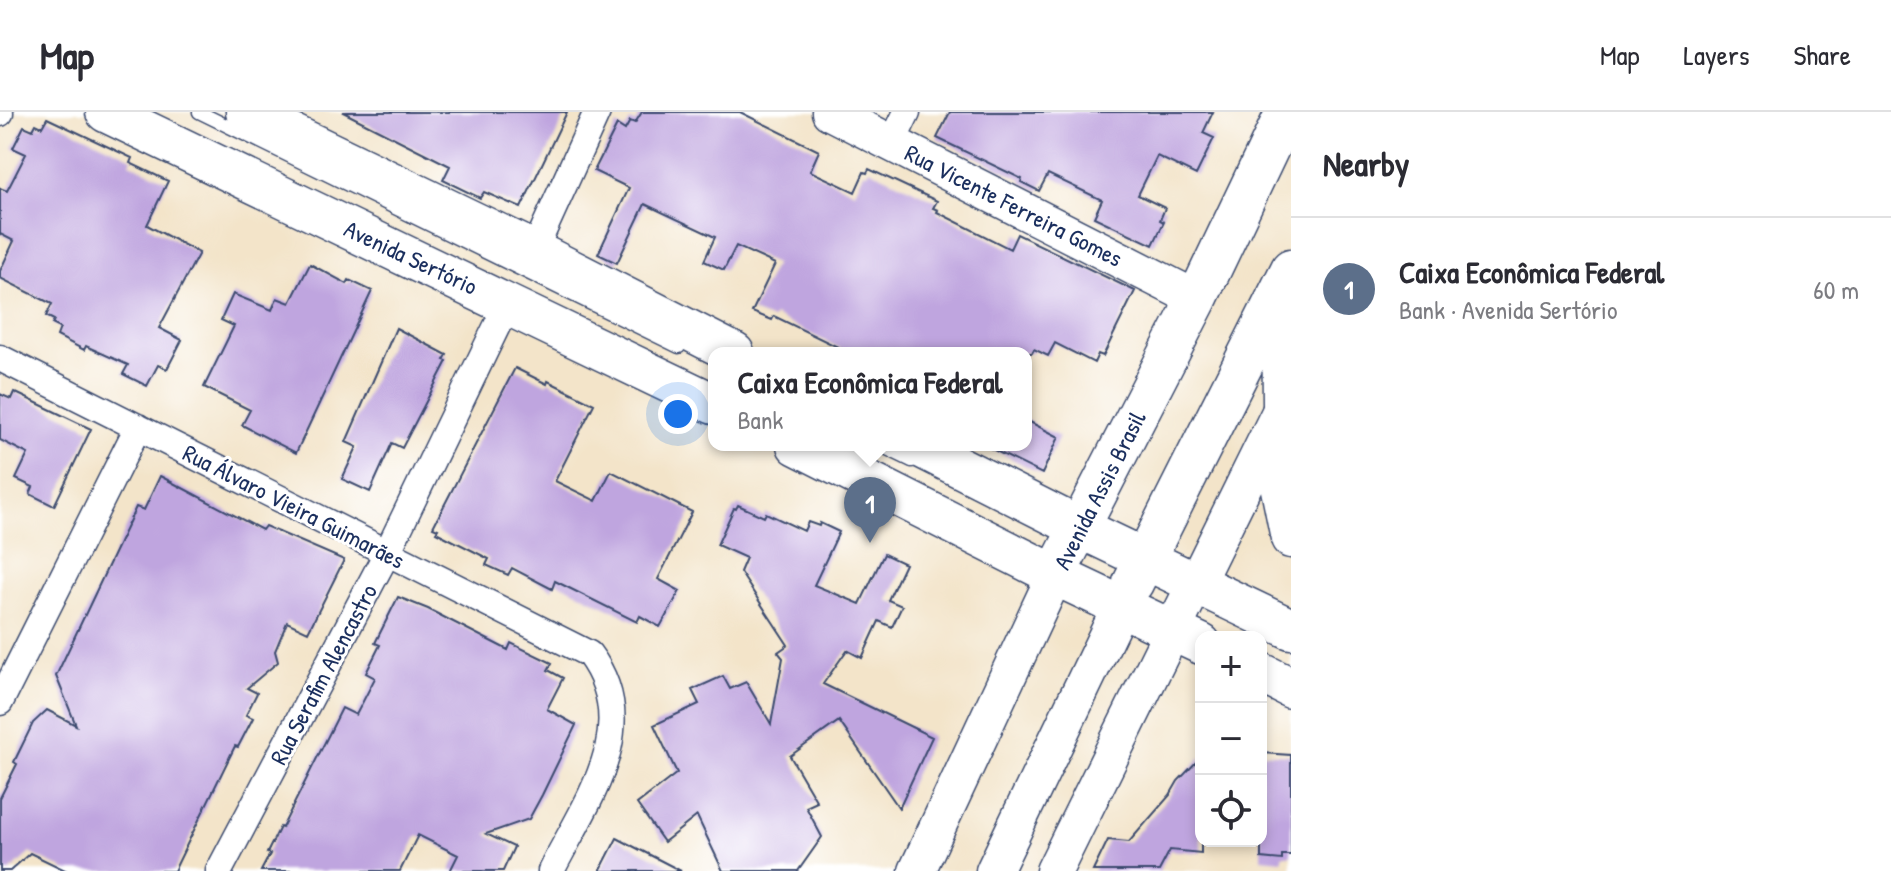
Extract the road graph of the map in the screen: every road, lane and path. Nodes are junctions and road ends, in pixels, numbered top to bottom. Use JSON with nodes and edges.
{"nodes":[{"id":1,"x":106,"y":112,"type":"edge"},
{"id":2,"x":199,"y":112,"type":"edge"},
{"id":3,"x":246,"y":112,"type":"edge"},
{"id":4,"x":597,"y":112,"type":"edge"},
{"id":5,"x":830,"y":112,"type":"edge"},
{"id":6,"x":1286,"y":112,"type":"edge"},
{"id":7,"x":900,"y":128,"type":"edge"},
{"id":8,"x":534,"y":251,"type":"junction"},
{"id":9,"x":1286,"y":278,"type":"edge"},
{"id":10,"x":1197,"y":299,"type":"junction"},
{"id":11,"x":508,"y":303,"type":"junction"},
{"id":12,"x":722,"y":347,"type":"edge"},
{"id":13,"x":685,"y":350,"type":"dead end"},
{"id":14,"x":0,"y":358,"type":"edge"},
{"id":15,"x":1287,"y":397,"type":"edge"},
{"id":16,"x":708,"y":401,"type":"edge"},
{"id":17,"x":138,"y":427,"type":"junction"},
{"id":18,"x":809,"y":451,"type":"edge"},
{"id":19,"x":899,"y":451,"type":"edge"},
{"id":20,"x":923,"y":458,"type":"edge"},
{"id":21,"x":982,"y":494,"type":"dead end"},
{"id":22,"x":984,"y":523,"type":"dead end"},
{"id":23,"x":1078,"y":527,"type":"junction"},
{"id":24,"x":1291,"y":538,"type":"edge"},
{"id":25,"x":387,"y":553,"type":"junction"},
{"id":26,"x":1145,"y":560,"type":"junction"},
{"id":27,"x":1055,"y":575,"type":"junction"},
{"id":28,"x":1194,"y":584,"type":"junction"},
{"id":29,"x":1121,"y":606,"type":"junction"},
{"id":30,"x":1291,"y":629,"type":"edge"},
{"id":31,"x":1186,"y":637,"type":"edge"},
{"id":32,"x":1267,"y":676,"type":"edge"},
{"id":33,"x":1291,"y":688,"type":"edge"},
{"id":34,"x":0,"y":702,"type":"edge"},
{"id":35,"x":219,"y":871,"type":"edge"},
{"id":36,"x":551,"y":871,"type":"edge"},
{"id":37,"x":917,"y":871,"type":"edge"},
{"id":38,"x":994,"y":871,"type":"edge"},
{"id":39,"x":1054,"y":871,"type":"edge"}],
"edges":[{"from":1,"to":11,"type":"main road","name":"Avenida Sertório"},
{"from":2,"to":13,"type":"lane"},
{"from":3,"to":8,"type":"main road"},
{"from":4,"to":8,"type":"street"},
{"from":5,"to":7,"type":"main road","name":"Rua Vicente Ferreira Gomes"},
{"from":6,"to":10,"type":"main road","name":"Avenida Assis Brasil"},
{"from":7,"to":10,"type":"main road","name":"Rua Vicente Ferreira Gomes"},
{"from":8,"to":12,"type":"main road"},
{"from":9,"to":15,"type":"main road"},
{"from":9,"to":26,"type":"main road"},
{"from":10,"to":23,"type":"main road","name":"Avenida Assis Brasil"},
{"from":11,"to":16,"type":"main road","name":"Avenida Sertório"},
{"from":11,"to":25,"type":"street","name":"Rua Serafim Alencastro"},
{"from":14,"to":17,"type":"street","name":"Rua Álvaro Vieira Guimarães"},
{"from":15,"to":24,"type":"main road"},
{"from":15,"to":28,"type":"main road"},
{"from":17,"to":25,"type":"street","name":"Rua Álvaro Vieira Guimarães"},
{"from":17,"to":34,"type":"street"},
{"from":18,"to":27,"type":"main road"},
{"from":19,"to":20,"type":"lane"},
{"from":20,"to":23,"type":"main road"},
{"from":21,"to":23,"type":"lane"},
{"from":22,"to":27,"type":"lane"},
{"from":23,"to":26,"type":"main road"},
{"from":23,"to":27,"type":"main road","name":"Avenida Assis Brasil"},
{"from":25,"to":35,"type":"street","name":"Rua Serafim Alencastro"},
{"from":25,"to":36,"type":"street","name":"Rua Álvaro Vieira Guimarães"},
{"from":26,"to":28,"type":"main road"},
{"from":26,"to":29,"type":"main road"},
{"from":27,"to":29,"type":"main road"},
{"from":27,"to":37,"type":"main road","name":"Avenida Assis Brasil"},
{"from":28,"to":30,"type":"main road"},
{"from":28,"to":31,"type":"main road"},
{"from":29,"to":31,"type":"main road"},
{"from":29,"to":38,"type":"main road"},
{"from":31,"to":39,"type":"main road"},
{"from":32,"to":33,"type":"main road"}]}
